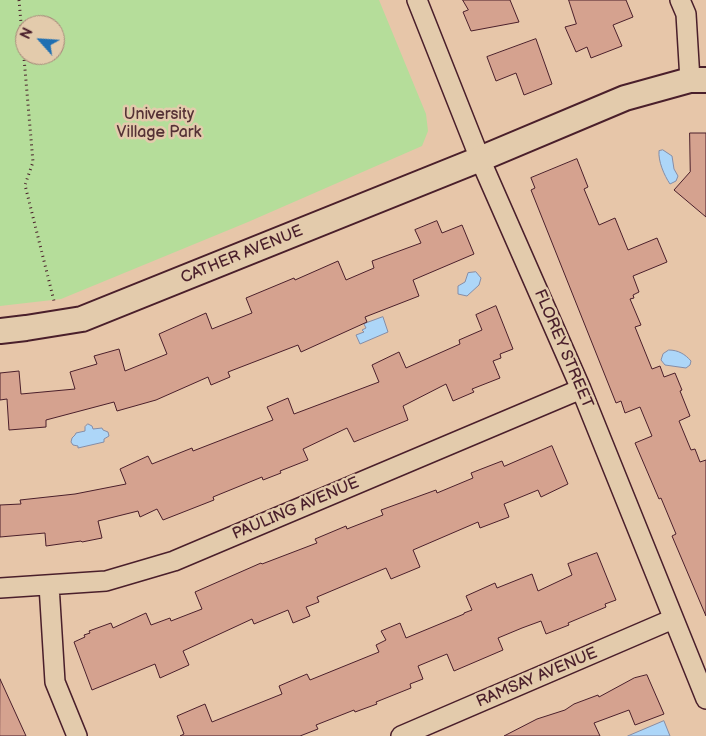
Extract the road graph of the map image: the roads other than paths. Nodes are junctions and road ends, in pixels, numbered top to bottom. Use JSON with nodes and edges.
{"nodes":[{"id":1,"x":417,"y":0,"type":"edge"},
{"id":2,"x":680,"y":0,"type":"edge"},
{"id":3,"x":698,"y":80,"type":"edge"},
{"id":4,"x":480,"y":160,"type":"junction"},
{"id":5,"x":0,"y":331,"type":"edge"},
{"id":6,"x":581,"y":388,"type":"junction"},
{"id":7,"x":49,"y":585,"type":"junction"},
{"id":8,"x":0,"y":588,"type":"edge"},
{"id":9,"x":673,"y":620,"type":"junction"},
{"id":10,"x":706,"y":699,"type":"edge"},
{"id":11,"x":77,"y":736,"type":"edge"},
{"id":12,"x":401,"y":736,"type":"edge"}],
"edges":[{"from":1,"to":4,"type":"street","name":"FLOREY STREET"},
{"from":2,"to":3,"type":"street"},
{"from":3,"to":4,"type":"street","name":"CATHER AVENUE"},
{"from":4,"to":5,"type":"street","name":"CATHER AVENUE"},
{"from":4,"to":6,"type":"street","name":"FLOREY STREET"},
{"from":6,"to":7,"type":"street","name":"PAULING AVENUE"},
{"from":6,"to":9,"type":"street","name":"FLOREY STREET"},
{"from":7,"to":8,"type":"street","name":"PAULING AVENUE"},
{"from":7,"to":11,"type":"street"},
{"from":9,"to":10,"type":"street","name":"FLOREY STREET"},
{"from":9,"to":12,"type":"street","name":"RAMSAY AVENUE"}]}
